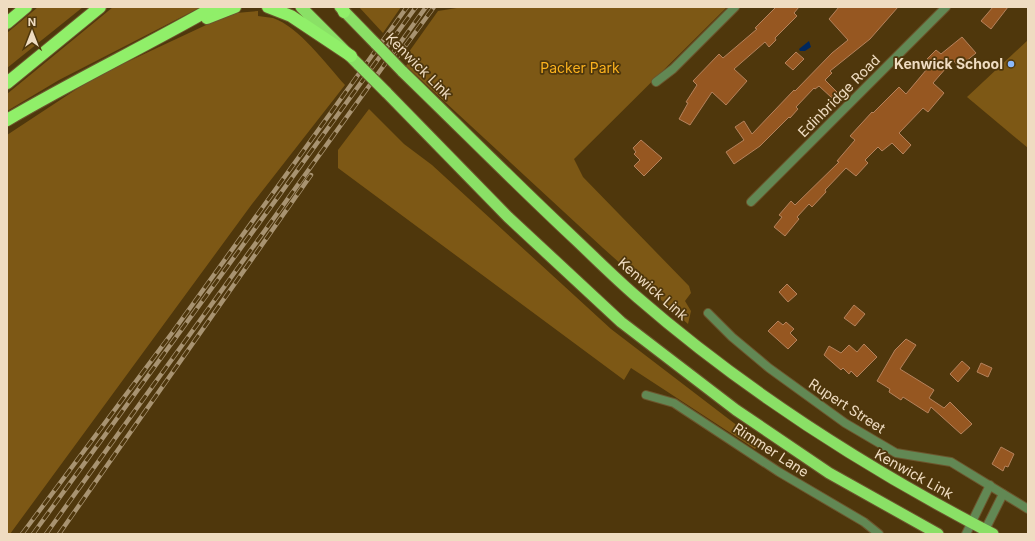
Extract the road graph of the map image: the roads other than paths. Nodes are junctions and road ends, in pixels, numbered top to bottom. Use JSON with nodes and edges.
{"nodes":[{"id":1,"x":26,"y":7,"type":"edge"},
{"id":2,"x":100,"y":7,"type":"edge"},
{"id":3,"x":214,"y":7,"type":"edge"},
{"id":4,"x":235,"y":7,"type":"edge"},
{"id":5,"x":268,"y":7,"type":"edge"},
{"id":6,"x":302,"y":7,"type":"edge"},
{"id":7,"x":735,"y":7,"type":"edge"},
{"id":8,"x":946,"y":7,"type":"edge"},
{"id":9,"x":342,"y":9,"type":"edge"},
{"id":10,"x":7,"y":23,"type":"edge"},
{"id":11,"x":154,"y":41,"type":"junction"},
{"id":12,"x":355,"y":60,"type":"junction"},
{"id":13,"x":7,"y":82,"type":"edge"},
{"id":14,"x":656,"y":82,"type":"dead end"},
{"id":15,"x":7,"y":120,"type":"edge"},
{"id":16,"x":751,"y":202,"type":"dead end"},
{"id":17,"x":708,"y":313,"type":"dead end"},
{"id":18,"x":646,"y":395,"type":"dead end"},
{"id":19,"x":990,"y":485,"type":"junction"},
{"id":20,"x":1004,"y":494,"type":"junction"},
{"id":21,"x":1028,"y":509,"type":"edge"},
{"id":22,"x":972,"y":523,"type":"junction"},
{"id":23,"x":987,"y":533,"type":"edge"},
{"id":24,"x":879,"y":534,"type":"edge"},
{"id":25,"x":938,"y":534,"type":"edge"},
{"id":26,"x":966,"y":534,"type":"edge"}],
"edges":[{"from":1,"to":10,"type":"highway"},
{"from":2,"to":13,"type":"highway"},
{"from":3,"to":11,"type":"highway"},
{"from":4,"to":11,"type":"highway"},
{"from":5,"to":12,"type":"highway"},
{"from":6,"to":12,"type":"highway"},
{"from":7,"to":14,"type":"street"},
{"from":8,"to":16,"type":"street","name":"Edinbridge Road"},
{"from":9,"to":22,"type":"highway","name":"Kenwick Link","bridge":true},
{"from":11,"to":15,"type":"highway"},
{"from":12,"to":25,"type":"highway","bridge":true},
{"from":17,"to":19,"type":"street","name":"Rupert Street"},
{"from":18,"to":24,"type":"street","name":"Rimmer Lane"},
{"from":19,"to":20,"type":"street","name":"Rupert Street"},
{"from":19,"to":22,"type":"street"},
{"from":20,"to":21,"type":"street","name":"Rupert Street"},
{"from":20,"to":23,"type":"street"},
{"from":22,"to":23,"type":"highway","name":"Kenwick Link"},
{"from":22,"to":26,"type":"street"}]}
